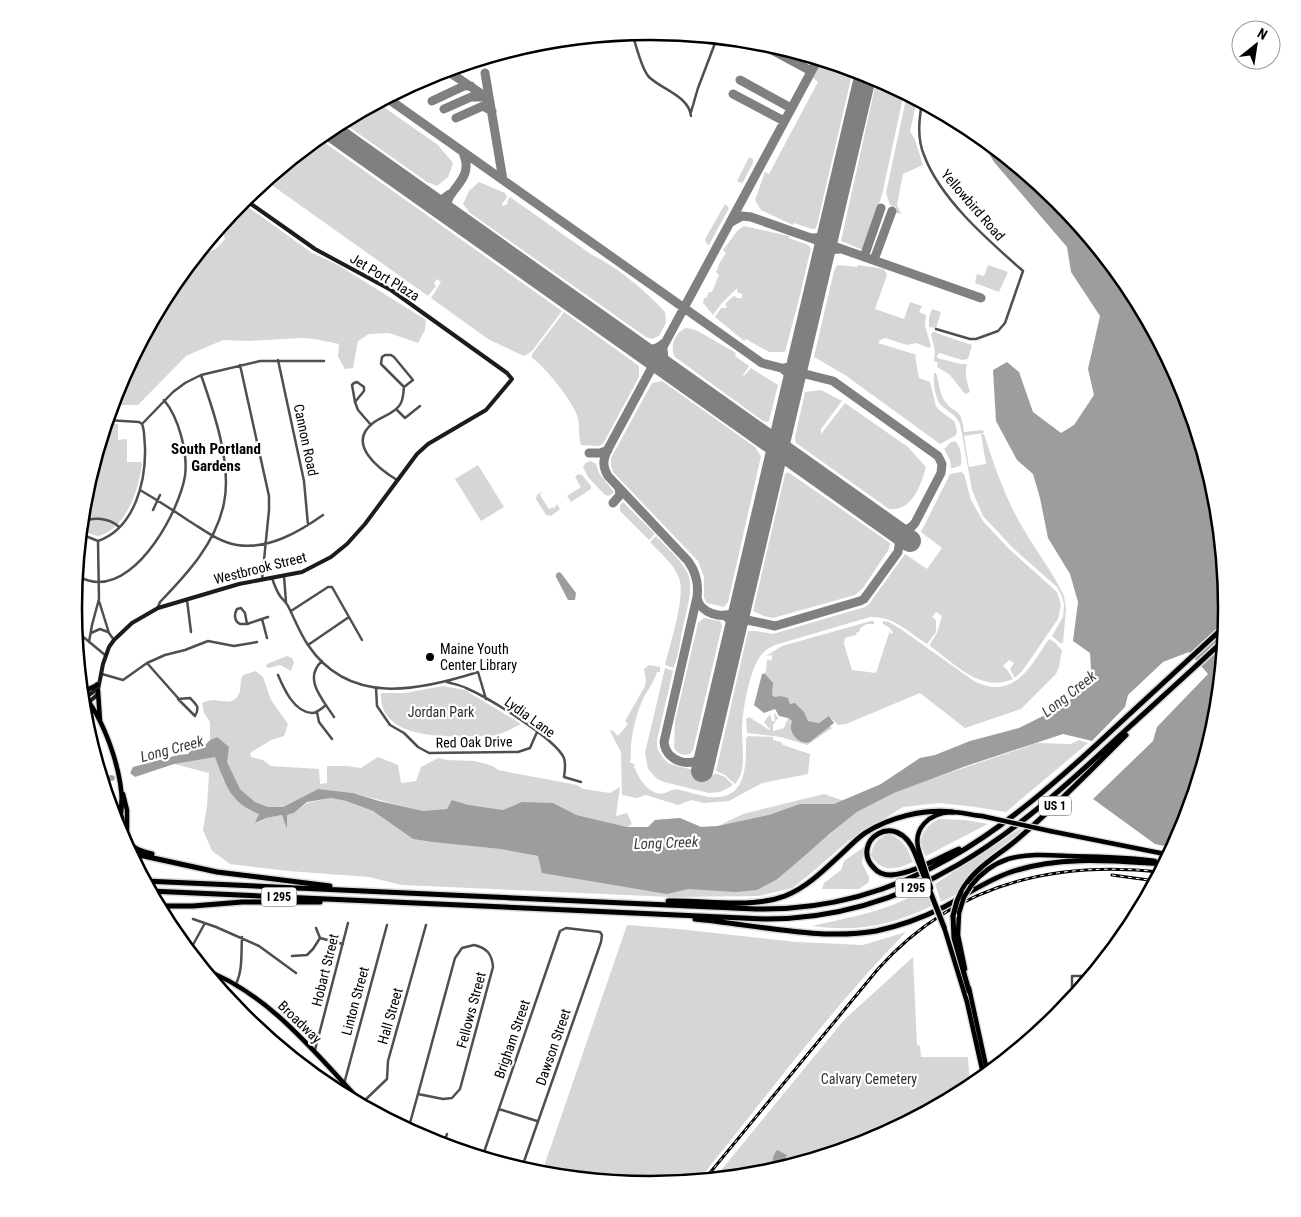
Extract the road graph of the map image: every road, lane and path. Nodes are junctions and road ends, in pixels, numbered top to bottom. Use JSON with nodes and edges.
{"nodes":[{"id":1,"x":635,"y":40,"type":"edge"},
{"id":2,"x":715,"y":44,"type":"edge"},
{"id":3,"x":921,"y":109,"type":"edge"},
{"id":4,"x":252,"y":204,"type":"edge"},
{"id":5,"x":936,"y":329,"type":"dead end"},
{"id":6,"x":278,"y":360,"type":"junction"},
{"id":7,"x":324,"y":361,"type":"dead end"},
{"id":8,"x":240,"y":365,"type":"junction"},
{"id":9,"x":201,"y":375,"type":"junction"},
{"id":10,"x":512,"y":378,"type":"joint"},
{"id":11,"x":404,"y":387,"type":"junction"},
{"id":12,"x":164,"y":400,"type":"junction"},
{"id":13,"x":355,"y":402,"type":"junction"},
{"id":14,"x":420,"y":406,"type":"dead end"},
{"id":15,"x":396,"y":409,"type":"junction"},
{"id":16,"x":114,"y":420,"type":"edge"},
{"id":17,"x":142,"y":424,"type":"junction"},
{"id":18,"x":371,"y":425,"type":"junction"},
{"id":19,"x":397,"y":481,"type":"junction"},
{"id":20,"x":140,"y":490,"type":"junction"},
{"id":21,"x":160,"y":495,"type":"dead end"},
{"id":22,"x":158,"y":501,"type":"junction"},
{"id":23,"x":153,"y":510,"type":"dead end"},
{"id":24,"x":174,"y":511,"type":"junction"},
{"id":25,"x":322,"y":515,"type":"dead end"},
{"id":26,"x":89,"y":520,"type":"edge"},
{"id":27,"x":308,"y":525,"type":"junction"},
{"id":28,"x":119,"y":527,"type":"junction"},
{"id":29,"x":212,"y":535,"type":"junction"},
{"id":30,"x":87,"y":536,"type":"edge"},
{"id":31,"x":98,"y":541,"type":"junction"},
{"id":32,"x":265,"y":543,"type":"junction"},
{"id":33,"x":284,"y":576,"type":"junction"},
{"id":34,"x":83,"y":578,"type":"edge"},
{"id":35,"x":272,"y":578,"type":"junction"},
{"id":36,"x":262,"y":580,"type":"junction"},
{"id":37,"x":99,"y":582,"type":"junction"},
{"id":38,"x":99,"y":599,"type":"junction"},
{"id":39,"x":188,"y":600,"type":"junction"},
{"id":40,"x":286,"y":602,"type":"junction"},
{"id":41,"x":158,"y":608,"type":"junction"},
{"id":42,"x":291,"y":611,"type":"junction"},
{"id":43,"x":268,"y":617,"type":"dead end"},
{"id":44,"x":349,"y":617,"type":"junction"},
{"id":45,"x":262,"y":619,"type":"junction"},
{"id":46,"x":247,"y":624,"type":"junction"},
{"id":47,"x":191,"y":632,"type":"dead end"},
{"id":48,"x":1218,"y":632,"type":"edge"},
{"id":49,"x":91,"y":633,"type":"junction"},
{"id":50,"x":109,"y":633,"type":"junction"},
{"id":51,"x":83,"y":637,"type":"edge"},
{"id":52,"x":267,"y":638,"type":"dead end"},
{"id":53,"x":114,"y":640,"type":"junction"},
{"id":54,"x":362,"y":640,"type":"dead end"},
{"id":55,"x":89,"y":642,"type":"junction"},
{"id":56,"x":257,"y":642,"type":"dead end"},
{"id":57,"x":308,"y":645,"type":"junction"},
{"id":58,"x":1218,"y":645,"type":"edge"},
{"id":59,"x":105,"y":655,"type":"junction"},
{"id":60,"x":322,"y":661,"type":"junction"},
{"id":61,"x":147,"y":663,"type":"junction"},
{"id":62,"x":100,"y":673,"type":"junction"},
{"id":63,"x":278,"y":675,"type":"dead end"},
{"id":64,"x":446,"y":682,"type":"junction"},
{"id":65,"x":97,"y":684,"type":"junction"},
{"id":66,"x":376,"y":688,"type":"junction"},
{"id":67,"x":88,"y":689,"type":"edge"},
{"id":68,"x":98,"y":692,"type":"junction"},
{"id":69,"x":89,"y":698,"type":"edge"},
{"id":70,"x":90,"y":699,"type":"edge"},
{"id":71,"x":178,"y":699,"type":"junction"},
{"id":72,"x":486,"y":699,"type":"junction"},
{"id":73,"x":91,"y":705,"type":"edge"},
{"id":74,"x":326,"y":705,"type":"junction"},
{"id":75,"x":317,"y":712,"type":"junction"},
{"id":76,"x":1144,"y":714,"type":"junction"},
{"id":77,"x":334,"y":717,"type":"dead end"},
{"id":78,"x":101,"y":725,"type":"junction"},
{"id":79,"x":537,"y":732,"type":"junction"},
{"id":80,"x":332,"y":739,"type":"dead end"},
{"id":81,"x":581,"y":782,"type":"dead end"},
{"id":82,"x":122,"y":790,"type":"junction"},
{"id":83,"x":122,"y":800,"type":"junction"},
{"id":84,"x":952,"y":812,"type":"junction"},
{"id":85,"x":121,"y":814,"type":"edge"},
{"id":86,"x":122,"y":818,"type":"edge"},
{"id":87,"x":127,"y":830,"type":"edge"},
{"id":88,"x":980,"y":839,"type":"junction"},
{"id":89,"x":135,"y":847,"type":"edge"},
{"id":90,"x":917,"y":852,"type":"junction"},
{"id":91,"x":1163,"y":854,"type":"edge"},
{"id":92,"x":139,"y":855,"type":"edge"},
{"id":93,"x":1159,"y":862,"type":"edge"},
{"id":94,"x":1159,"y":863,"type":"edge"},
{"id":95,"x":188,"y":866,"type":"junction"},
{"id":96,"x":152,"y":881,"type":"edge"},
{"id":97,"x":340,"y":889,"type":"junction"},
{"id":98,"x":157,"y":891,"type":"edge"},
{"id":99,"x":408,"y":903,"type":"junction"},
{"id":100,"x":648,"y":903,"type":"junction"},
{"id":101,"x":166,"y":906,"type":"edge"},
{"id":102,"x":627,"y":913,"type":"junction"},
{"id":103,"x":193,"y":919,"type":"dead end"},
{"id":104,"x":205,"y":923,"type":"junction"},
{"id":105,"x":348,"y":923,"type":"dead end"},
{"id":106,"x":387,"y":925,"type":"dead end"},
{"id":107,"x":426,"y":925,"type":"dead end"},
{"id":108,"x":944,"y":927,"type":"joint"},
{"id":109,"x":316,"y":928,"type":"dead end"},
{"id":110,"x":563,"y":929,"type":"joint"},
{"id":111,"x":242,"y":937,"type":"junction"},
{"id":112,"x":320,"y":938,"type":"junction"},
{"id":113,"x":343,"y":944,"type":"junction"},
{"id":114,"x":193,"y":946,"type":"edge"},
{"id":115,"x":292,"y":956,"type":"dead end"},
{"id":116,"x":296,"y":973,"type":"dead end"},
{"id":117,"x":216,"y":974,"type":"edge"},
{"id":118,"x":1084,"y":976,"type":"edge"},
{"id":119,"x":236,"y":984,"type":"junction"},
{"id":120,"x":1072,"y":989,"type":"edge"},
{"id":121,"x":969,"y":991,"type":"junction"},
{"id":122,"x":314,"y":1052,"type":"junction"},
{"id":123,"x":986,"y":1067,"type":"edge"},
{"id":124,"x":982,"y":1070,"type":"edge"},
{"id":125,"x":344,"y":1084,"type":"junction"},
{"id":126,"x":351,"y":1091,"type":"edge"},
{"id":127,"x":418,"y":1094,"type":"junction"},
{"id":128,"x":365,"y":1100,"type":"edge"},
{"id":129,"x":499,"y":1108,"type":"junction"},
{"id":130,"x":538,"y":1122,"type":"junction"},
{"id":131,"x":410,"y":1123,"type":"edge"},
{"id":132,"x":447,"y":1134,"type":"dead end"},
{"id":133,"x":445,"y":1139,"type":"edge"},
{"id":134,"x":484,"y":1152,"type":"edge"},
{"id":135,"x":524,"y":1162,"type":"edge"}],
"edges":[{"from":1,"to":2,"type":"street"},
{"from":3,"to":5,"type":"street","name":"Yellowbird Road"},
{"from":4,"to":10,"type":"street","name":"Jet Port Plaza"},
{"from":6,"to":7,"type":"street"},
{"from":6,"to":8,"type":"street"},
{"from":6,"to":27,"type":"street","name":"Cannon Road"},
{"from":8,"to":9,"type":"street"},
{"from":8,"to":32,"type":"street"},
{"from":9,"to":12,"type":"street"},
{"from":9,"to":29,"type":"street"},
{"from":10,"to":19,"type":"street","name":"Westbrook Street"},
{"from":11,"to":11,"type":"street"},
{"from":11,"to":15,"type":"street"},
{"from":12,"to":17,"type":"street"},
{"from":12,"to":24,"type":"street"},
{"from":13,"to":13,"type":"street"},
{"from":13,"to":18,"type":"street"},
{"from":14,"to":15,"type":"street"},
{"from":15,"to":18,"type":"street"},
{"from":16,"to":17,"type":"street"},
{"from":17,"to":20,"type":"street"},
{"from":18,"to":19,"type":"street"},
{"from":19,"to":33,"type":"street","name":"Westbrook Street"},
{"from":20,"to":22,"type":"street"},
{"from":20,"to":28,"type":"street"},
{"from":21,"to":22,"type":"street"},
{"from":22,"to":23,"type":"street"},
{"from":22,"to":24,"type":"street"},
{"from":24,"to":29,"type":"street"},
{"from":24,"to":37,"type":"street"},
{"from":25,"to":27,"type":"street"},
{"from":26,"to":28,"type":"street"},
{"from":27,"to":32,"type":"street"},
{"from":28,"to":31,"type":"street"},
{"from":29,"to":32,"type":"street"},
{"from":29,"to":41,"type":"street"},
{"from":30,"to":31,"type":"street"},
{"from":31,"to":37,"type":"street"},
{"from":32,"to":36,"type":"street"},
{"from":33,"to":35,"type":"street","name":"Westbrook Street"},
{"from":33,"to":40,"type":"street"},
{"from":34,"to":37,"type":"street"},
{"from":35,"to":36,"type":"street","name":"Westbrook Street"},
{"from":35,"to":40,"type":"street"},
{"from":36,"to":39,"type":"street","name":"Westbrook Street"},
{"from":37,"to":38,"type":"street"},
{"from":38,"to":49,"type":"street"},
{"from":38,"to":50,"type":"street"},
{"from":39,"to":41,"type":"street","name":"Westbrook Street"},
{"from":39,"to":47,"type":"street"},
{"from":40,"to":42,"type":"street"},
{"from":41,"to":53,"type":"street","name":"Westbrook Street"},
{"from":42,"to":44,"type":"street"},
{"from":42,"to":57,"type":"street"},
{"from":43,"to":45,"type":"street"},
{"from":44,"to":54,"type":"street"},
{"from":44,"to":57,"type":"street"},
{"from":45,"to":46,"type":"street"},
{"from":45,"to":52,"type":"street"},
{"from":46,"to":46,"type":"street"},
{"from":48,"to":88,"type":"highway","number":"I 295"},
{"from":49,"to":50,"type":"street"},
{"from":49,"to":55,"type":"street"},
{"from":50,"to":53,"type":"street"},
{"from":51,"to":55,"type":"street"},
{"from":53,"to":59,"type":"street","name":"Westbrook Street"},
{"from":55,"to":59,"type":"street"},
{"from":56,"to":61,"type":"street"},
{"from":57,"to":60,"type":"street"},
{"from":58,"to":76,"type":"highway","number":"I 295"},
{"from":59,"to":62,"type":"street","name":"Westbrook Street"},
{"from":60,"to":66,"type":"street"},
{"from":60,"to":74,"type":"street"},
{"from":61,"to":62,"type":"street"},
{"from":61,"to":71,"type":"street"},
{"from":62,"to":65,"type":"street","name":"Westbrook Street"},
{"from":63,"to":75,"type":"street"},
{"from":64,"to":66,"type":"street"},
{"from":64,"to":72,"type":"street","name":"Lydia Lane"},
{"from":64,"to":72,"type":"street"},
{"from":65,"to":67,"type":"main road"},
{"from":65,"to":68,"type":"street","name":"Westbrook Street"},
{"from":65,"to":69,"type":"street","name":"Westbrook Street"},
{"from":66,"to":79,"type":"street","name":"Red Oak Drive"},
{"from":68,"to":70,"type":"street"},
{"from":68,"to":78,"type":"main road"},
{"from":71,"to":71,"type":"street"},
{"from":72,"to":79,"type":"street","name":"Lydia Lane"},
{"from":73,"to":78,"type":"main road"},
{"from":74,"to":75,"type":"street"},
{"from":74,"to":77,"type":"street"},
{"from":75,"to":80,"type":"street"},
{"from":76,"to":102,"type":"highway","number":"I 295"},
{"from":76,"to":121,"type":"highway","number":"US 1","bridge":true},
{"from":78,"to":82,"type":"main road"},
{"from":79,"to":81,"type":"street","name":"Lydia Lane"},
{"from":82,"to":83,"type":"main road"},
{"from":82,"to":87,"type":"main road"},
{"from":83,"to":85,"type":"highway"},
{"from":83,"to":86,"type":"main road"},
{"from":84,"to":90,"type":"main road"},
{"from":84,"to":91,"type":"main road","bridge":true},
{"from":84,"to":100,"type":"highway"},
{"from":88,"to":90,"type":"highway"},
{"from":88,"to":100,"type":"highway","number":"I 295"},
{"from":89,"to":95,"type":"highway"},
{"from":90,"to":108,"type":"highway","bridge":true},
{"from":92,"to":95,"type":"highway"},
{"from":93,"to":121,"type":"main road","bridge":true},
{"from":94,"to":102,"type":"highway"},
{"from":95,"to":97,"type":"highway"},
{"from":96,"to":97,"type":"highway","number":"I 295"},
{"from":97,"to":100,"type":"highway","number":"I 295"},
{"from":98,"to":99,"type":"highway","number":"I 295"},
{"from":99,"to":101,"type":"highway"},
{"from":99,"to":102,"type":"highway","number":"I 295"},
{"from":103,"to":104,"type":"street"},
{"from":104,"to":111,"type":"street"},
{"from":104,"to":114,"type":"street"},
{"from":105,"to":113,"type":"street","name":"Hobart Street"},
{"from":106,"to":125,"type":"street","name":"Linton Street"},
{"from":107,"to":128,"type":"street","name":"Hall Street"},
{"from":108,"to":124,"type":"main road"},
{"from":109,"to":112,"type":"street"},
{"from":110,"to":129,"type":"street","name":"Brigham Street"},
{"from":110,"to":130,"type":"street","name":"Dawson Street"},
{"from":111,"to":116,"type":"street"},
{"from":111,"to":119,"type":"street"},
{"from":112,"to":113,"type":"street"},
{"from":112,"to":115,"type":"street"},
{"from":113,"to":122,"type":"street","name":"Hobart Street"},
{"from":117,"to":119,"type":"main road","name":"Broadway"},
{"from":118,"to":120,"type":"street"},
{"from":119,"to":122,"type":"main road","name":"Broadway"},
{"from":121,"to":123,"type":"main road","number":"US 1"},
{"from":122,"to":125,"type":"main road","name":"Broadway"},
{"from":125,"to":126,"type":"main road","name":"Broadway"},
{"from":127,"to":127,"type":"street","name":"Fellows Street"},
{"from":127,"to":131,"type":"street","name":"Fellows Street"},
{"from":129,"to":130,"type":"street"},
{"from":129,"to":134,"type":"street","name":"Brigham Street"},
{"from":130,"to":135,"type":"street","name":"Dawson Street"},
{"from":132,"to":133,"type":"street"}]}
